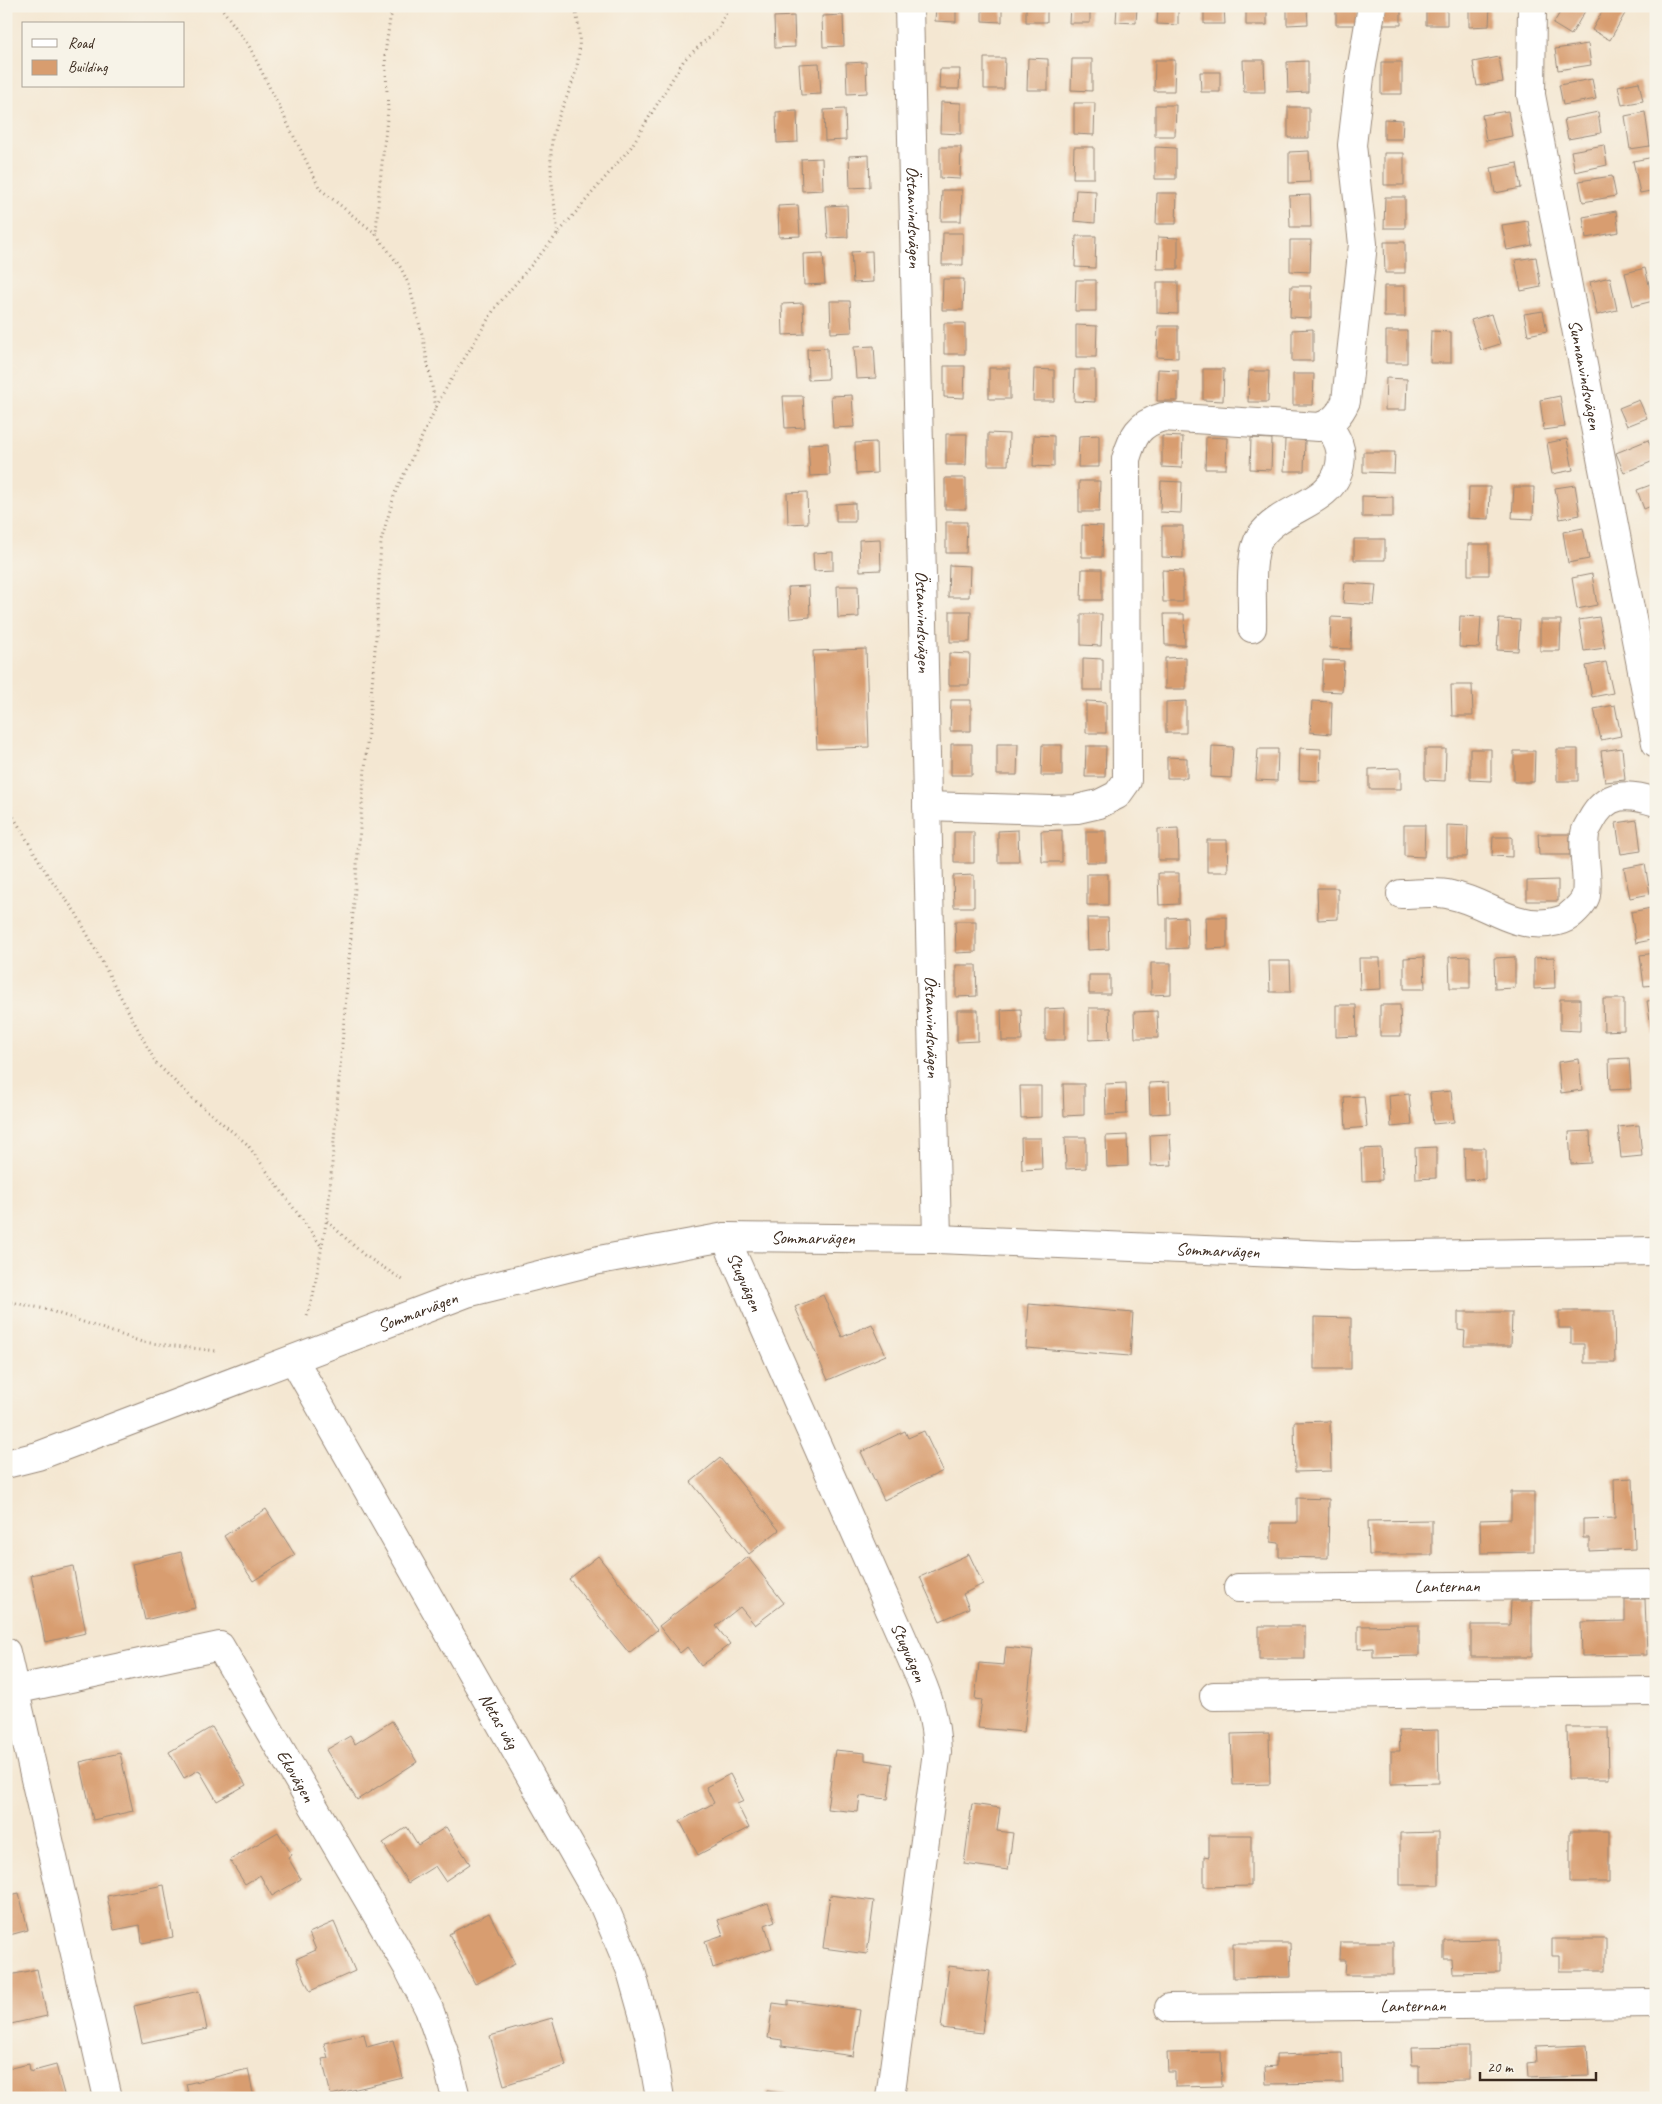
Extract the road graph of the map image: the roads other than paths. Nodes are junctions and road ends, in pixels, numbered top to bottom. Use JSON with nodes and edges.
{"nodes":[{"id":1,"x":909,"y":6,"type":"edge"},
{"id":2,"x":1372,"y":6,"type":"edge"},
{"id":3,"x":1532,"y":6,"type":"edge"},
{"id":4,"x":1326,"y":424,"type":"junction"},
{"id":5,"x":1252,"y":628,"type":"dead end"},
{"id":6,"x":1656,"y":743,"type":"edge"},
{"id":7,"x":1656,"y":802,"type":"edge"},
{"id":8,"x":927,"y":806,"type":"junction"},
{"id":9,"x":1402,"y":894,"type":"dead end"},
{"id":10,"x":725,"y":1237,"type":"junction"},
{"id":11,"x":937,"y":1239,"type":"junction"},
{"id":12,"x":1656,"y":1251,"type":"edge"},
{"id":13,"x":294,"y":1360,"type":"junction"},
{"id":14,"x":6,"y":1464,"type":"edge"},
{"id":15,"x":1656,"y":1584,"type":"edge"},
{"id":16,"x":1238,"y":1588,"type":"dead end"},
{"id":17,"x":6,"y":1652,"type":"edge"},
{"id":18,"x":14,"y":1690,"type":"junction"},
{"id":19,"x":1656,"y":1691,"type":"edge"},
{"id":20,"x":1214,"y":1696,"type":"dead end"},
{"id":21,"x":1656,"y":2003,"type":"edge"},
{"id":22,"x":1169,"y":2008,"type":"dead end"},
{"id":23,"x":108,"y":2098,"type":"edge"},
{"id":24,"x":456,"y":2098,"type":"edge"},
{"id":25,"x":660,"y":2098,"type":"edge"},
{"id":26,"x":890,"y":2098,"type":"edge"}],
"edges":[{"from":1,"to":8,"type":"street","name":"Östanvindsvägen"},
{"from":2,"to":4,"type":"street"},
{"from":3,"to":6,"type":"street","name":"Sunnanvindsvägen"},
{"from":4,"to":5,"type":"street"},
{"from":4,"to":8,"type":"street"},
{"from":7,"to":9,"type":"street"},
{"from":8,"to":11,"type":"street","name":"Östanvindsvägen"},
{"from":10,"to":11,"type":"street","name":"Sommarvägen"},
{"from":10,"to":13,"type":"street","name":"Sommarvägen"},
{"from":10,"to":26,"type":"street","name":"Stugvägen"},
{"from":11,"to":12,"type":"street","name":"Sommarvägen"},
{"from":13,"to":14,"type":"street","name":"Sommarvägen"},
{"from":13,"to":25,"type":"street","name":"Netas väg"},
{"from":15,"to":16,"type":"street","name":"Lanternan"},
{"from":17,"to":18,"type":"street"},
{"from":18,"to":23,"type":"street"},
{"from":18,"to":24,"type":"street","name":"Ekovägen"},
{"from":19,"to":20,"type":"street"},
{"from":21,"to":22,"type":"street","name":"Lanternan"}]}
